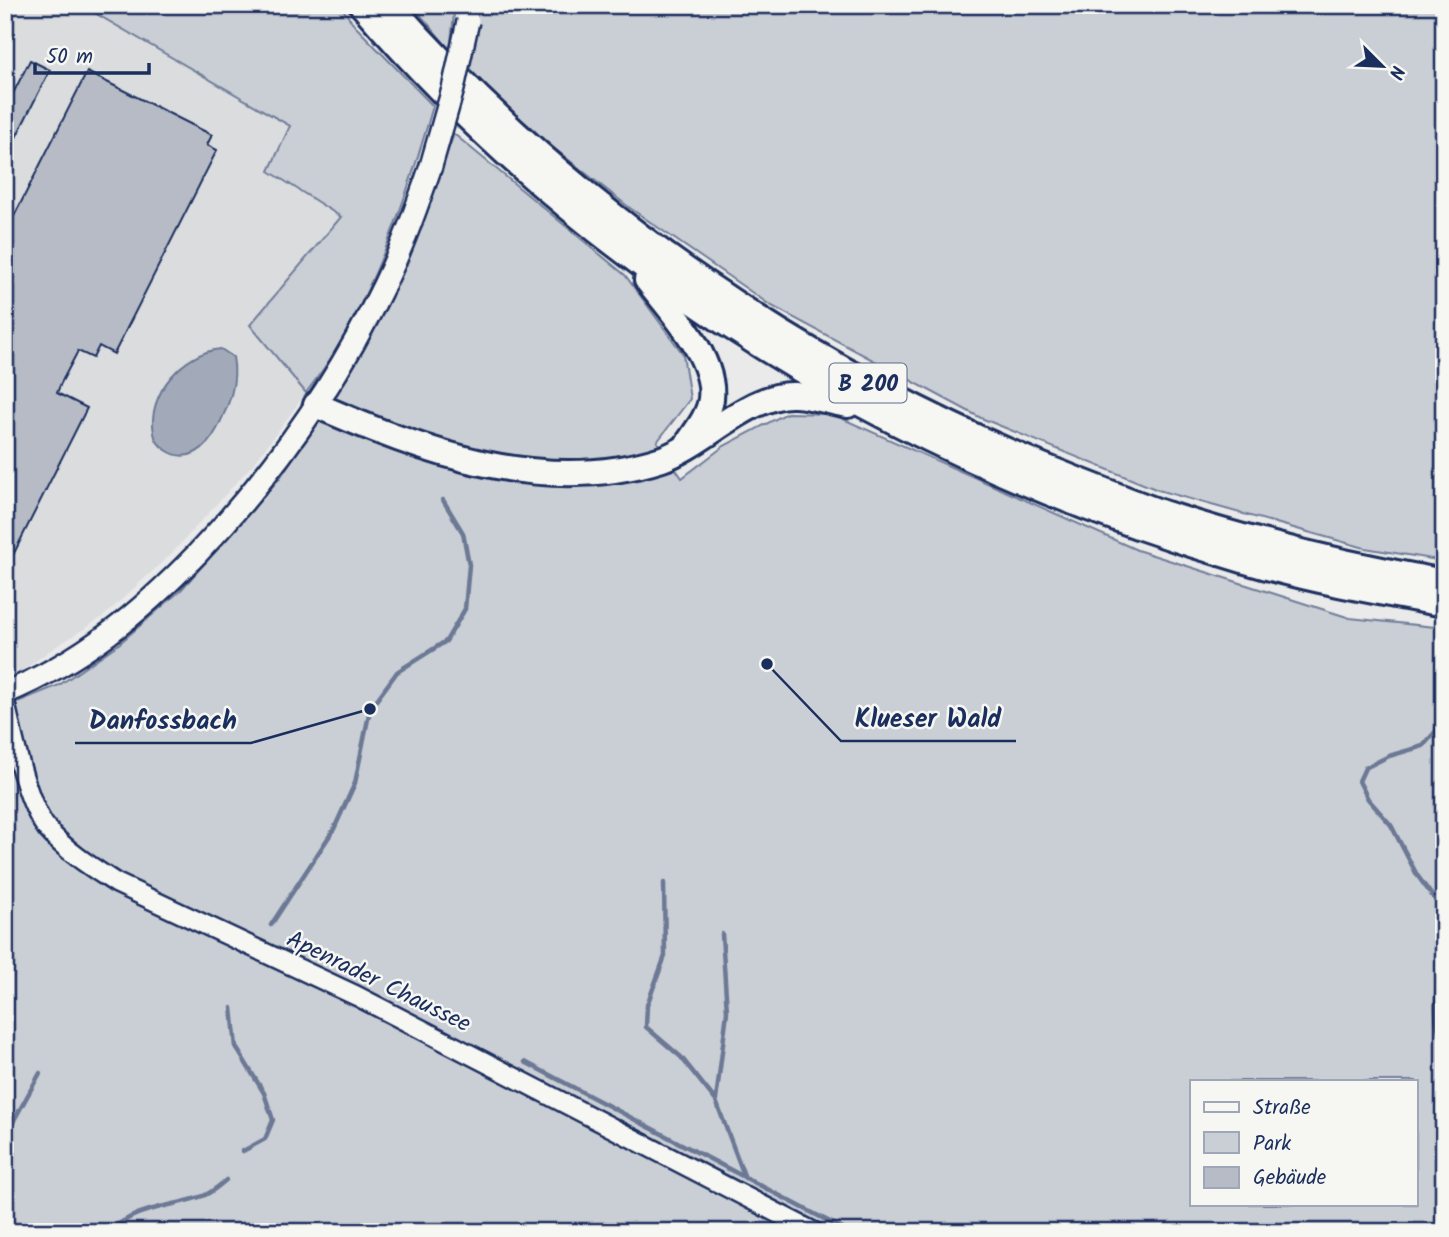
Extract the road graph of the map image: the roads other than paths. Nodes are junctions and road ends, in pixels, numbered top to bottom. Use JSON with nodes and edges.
{"nodes":[{"id":1,"x":362,"y":5,"type":"edge"},
{"id":2,"x":390,"y":5,"type":"edge"},
{"id":3,"x":469,"y":13,"type":"edge"},
{"id":4,"x":630,"y":258,"type":"junction"},
{"id":5,"x":317,"y":405,"type":"junction"},
{"id":6,"x":873,"y":410,"type":"junction"},
{"id":7,"x":685,"y":448,"type":"junction"},
{"id":8,"x":1444,"y":582,"type":"edge"},
{"id":9,"x":1444,"y":604,"type":"edge"},
{"id":10,"x":5,"y":693,"type":"edge"},
{"id":11,"x":5,"y":702,"type":"edge"},
{"id":12,"x":814,"y":1232,"type":"edge"}],
"edges":[{"from":1,"to":4,"type":"highway","number":"B 200"},
{"from":2,"to":8,"type":"highway","number":"B 200"},
{"from":3,"to":5,"type":"main road","bridge":true},
{"from":4,"to":6,"type":"highway","number":"B 200"},
{"from":4,"to":7,"type":"highway"},
{"from":5,"to":7,"type":"highway"},
{"from":5,"to":10,"type":"main road"},
{"from":6,"to":7,"type":"highway"},
{"from":6,"to":9,"type":"highway","number":"B 200"},
{"from":11,"to":12,"type":"street","name":"Apenrader Chaussee"}]}
